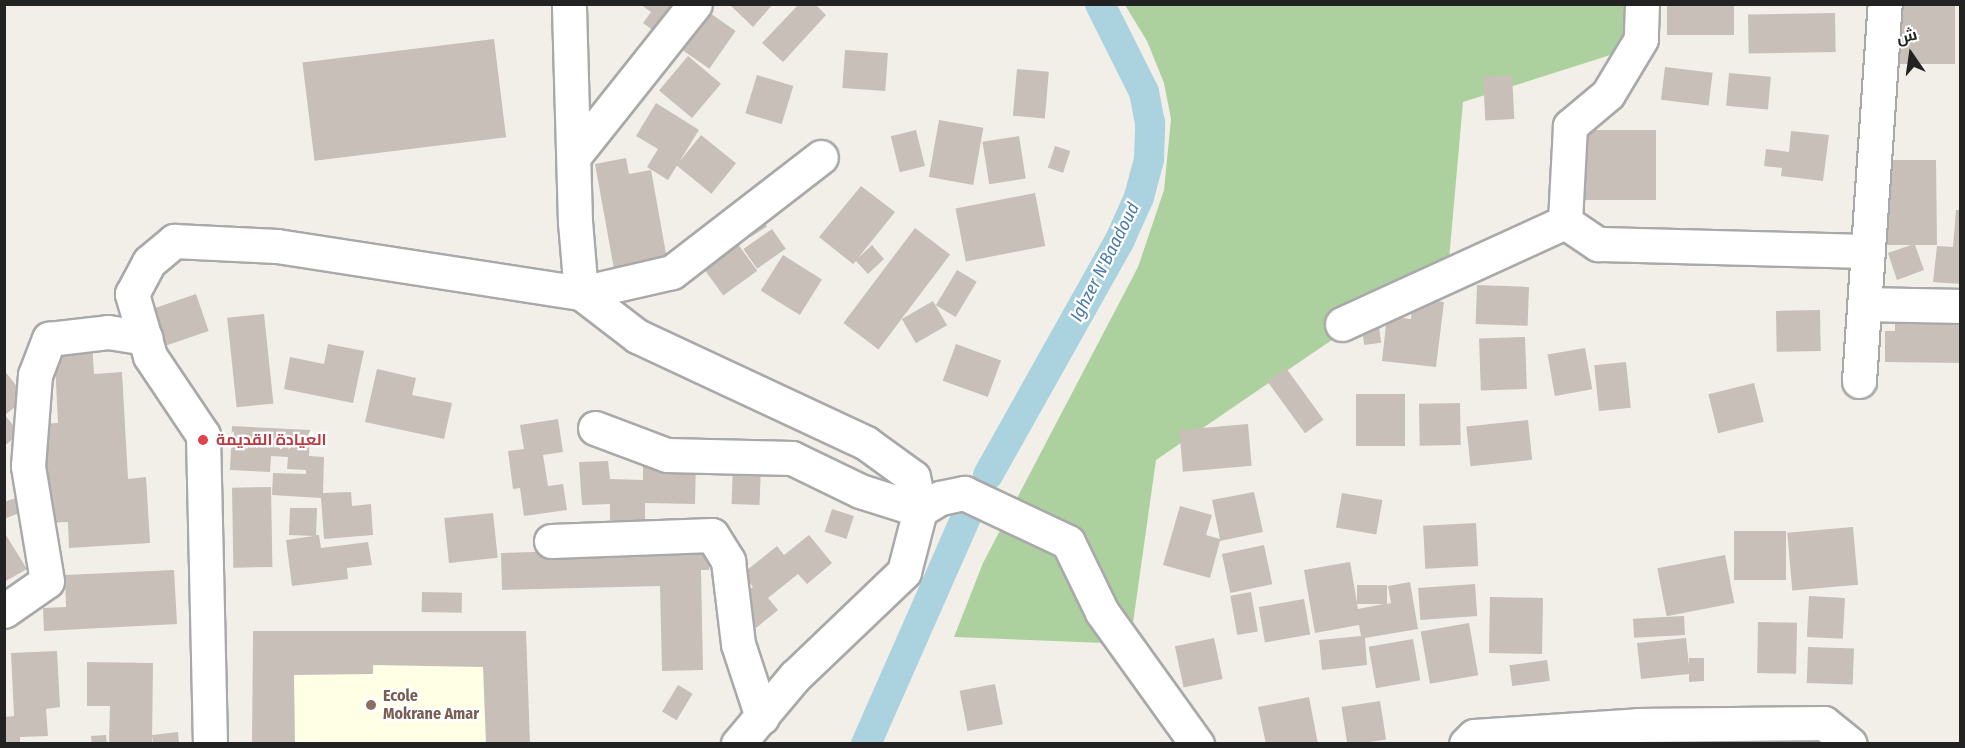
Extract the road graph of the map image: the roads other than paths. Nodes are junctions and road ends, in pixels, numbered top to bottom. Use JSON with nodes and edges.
{"nodes":[{"id":1,"x":569,"y":4,"type":"edge"},
{"id":2,"x":695,"y":4,"type":"edge"},
{"id":3,"x":1642,"y":4,"type":"edge"},
{"id":4,"x":1885,"y":4,"type":"edge"},
{"id":5,"x":574,"y":156,"type":"junction"},
{"id":6,"x":821,"y":157,"type":"dead end"},
{"id":7,"x":1564,"y":222,"type":"junction"},
{"id":8,"x":1868,"y":251,"type":"junction"},
{"id":9,"x":581,"y":293,"type":"junction"},
{"id":10,"x":1865,"y":304,"type":"junction"},
{"id":11,"x":1960,"y":306,"type":"edge"},
{"id":12,"x":1342,"y":324,"type":"dead end"},
{"id":13,"x":146,"y":338,"type":"junction"},
{"id":14,"x":1859,"y":381,"type":"dead end"},
{"id":15,"x":595,"y":428,"type":"dead end"},
{"id":16,"x":920,"y":510,"type":"junction"},
{"id":17,"x":551,"y":541,"type":"dead end"},
{"id":18,"x":4,"y":611,"type":"edge"},
{"id":19,"x":762,"y":717,"type":"junction"},
{"id":20,"x":210,"y":744,"type":"edge"},
{"id":21,"x":738,"y":744,"type":"edge"},
{"id":22,"x":1197,"y":744,"type":"edge"},
{"id":23,"x":1466,"y":744,"type":"edge"},
{"id":24,"x":1850,"y":744,"type":"edge"}],
"edges":[{"from":1,"to":5,"type":"street"},
{"from":2,"to":5,"type":"street"},
{"from":3,"to":7,"type":"street"},
{"from":4,"to":8,"type":"street"},
{"from":5,"to":9,"type":"street"},
{"from":6,"to":9,"type":"street"},
{"from":7,"to":8,"type":"street"},
{"from":7,"to":12,"type":"street"},
{"from":8,"to":10,"type":"street"},
{"from":9,"to":13,"type":"street"},
{"from":9,"to":16,"type":"street"},
{"from":10,"to":11,"type":"street"},
{"from":10,"to":14,"type":"street"},
{"from":13,"to":18,"type":"street"},
{"from":13,"to":20,"type":"street"},
{"from":15,"to":16,"type":"street"},
{"from":16,"to":19,"type":"street"},
{"from":16,"to":22,"type":"street"},
{"from":17,"to":19,"type":"street"},
{"from":19,"to":21,"type":"street"},
{"from":23,"to":24,"type":"street"}]}
